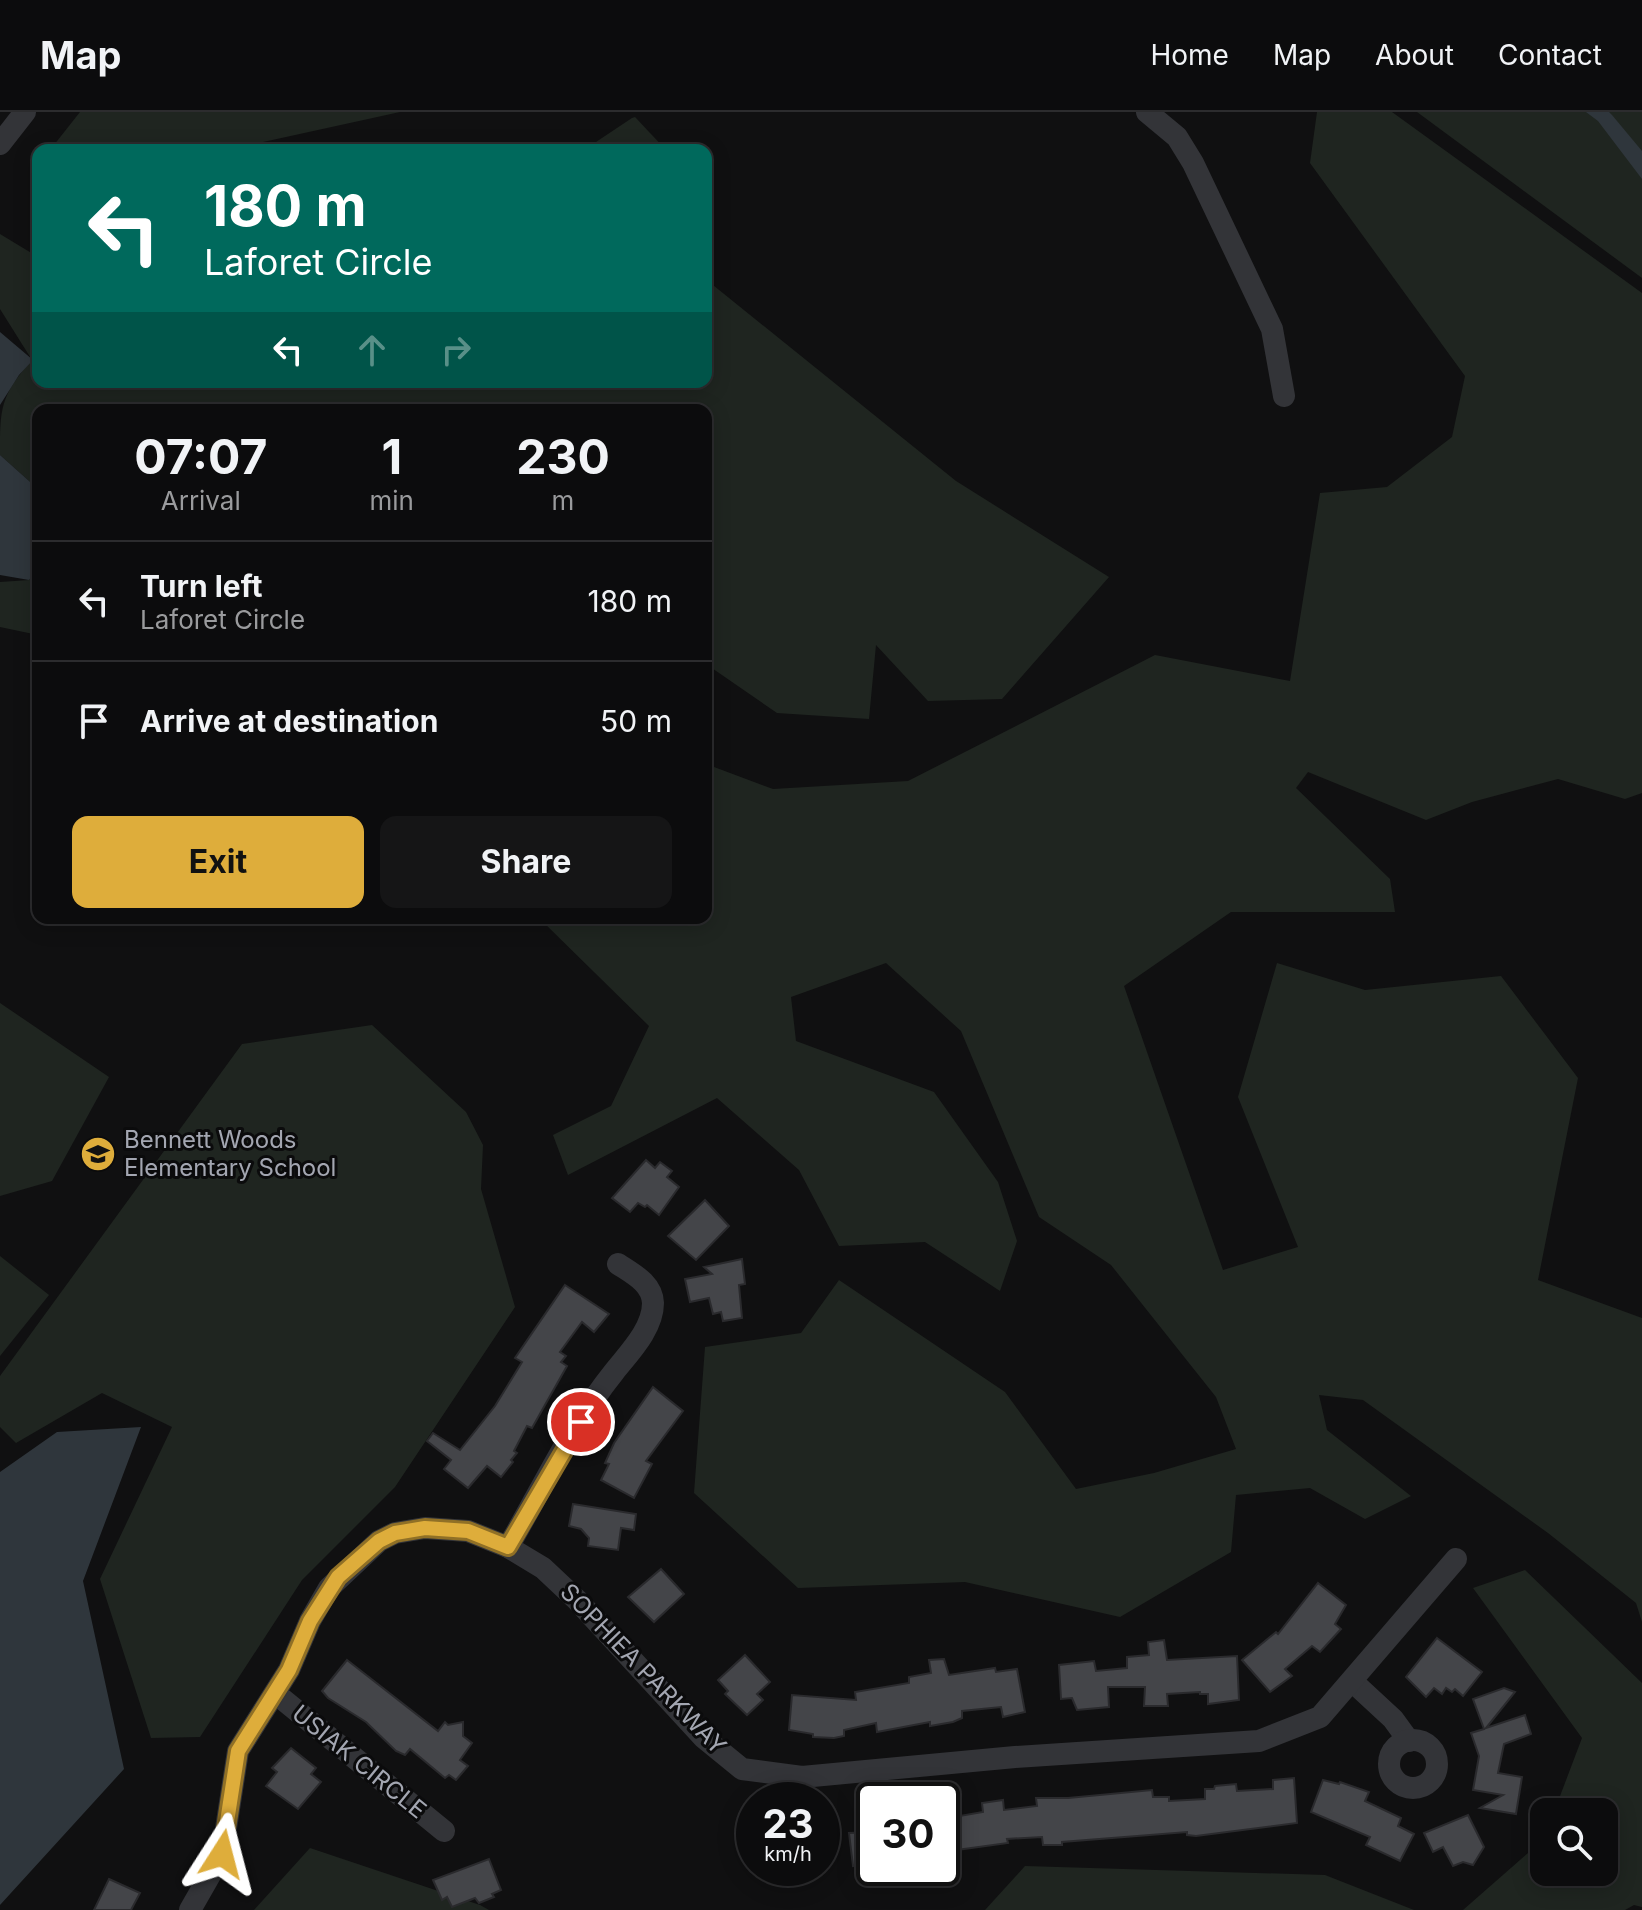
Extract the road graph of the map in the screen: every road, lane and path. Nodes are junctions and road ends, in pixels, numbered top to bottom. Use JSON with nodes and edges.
{"nodes":[{"id":1,"x":25,"y":112,"type":"edge"},
{"id":2,"x":1147,"y":112,"type":"edge"},
{"id":3,"x":0,"y":144,"type":"edge"},
{"id":4,"x":1284,"y":396,"type":"dead end"},
{"id":5,"x":618,"y":1264,"type":"dead end"},
{"id":6,"x":508,"y":1547,"type":"junction"},
{"id":7,"x":1456,"y":1559,"type":"dead end"},
{"id":8,"x":1353,"y":1682,"type":"junction"},
{"id":9,"x":275,"y":1693,"type":"junction"},
{"id":10,"x":1409,"y":1741,"type":"dead end"},
{"id":11,"x":444,"y":1831,"type":"dead end"},
{"id":12,"x":190,"y":1910,"type":"edge"}],
"edges":[{"from":1,"to":3,"type":"street"},
{"from":2,"to":4,"type":"street"},
{"from":5,"to":6,"type":"street"},
{"from":6,"to":8,"type":"street","name":"SOPHIEA PARKWAY"},
{"from":6,"to":9,"type":"street","name":"SOPHIEA PARKWAY"},
{"from":7,"to":8,"type":"street","name":"SOPHIEA PARKWAY"},
{"from":8,"to":10,"type":"street"},
{"from":9,"to":11,"type":"street","name":"USIAK CIRCLE"},
{"from":9,"to":12,"type":"street","name":"SOPHIEA PARKWAY"}]}
